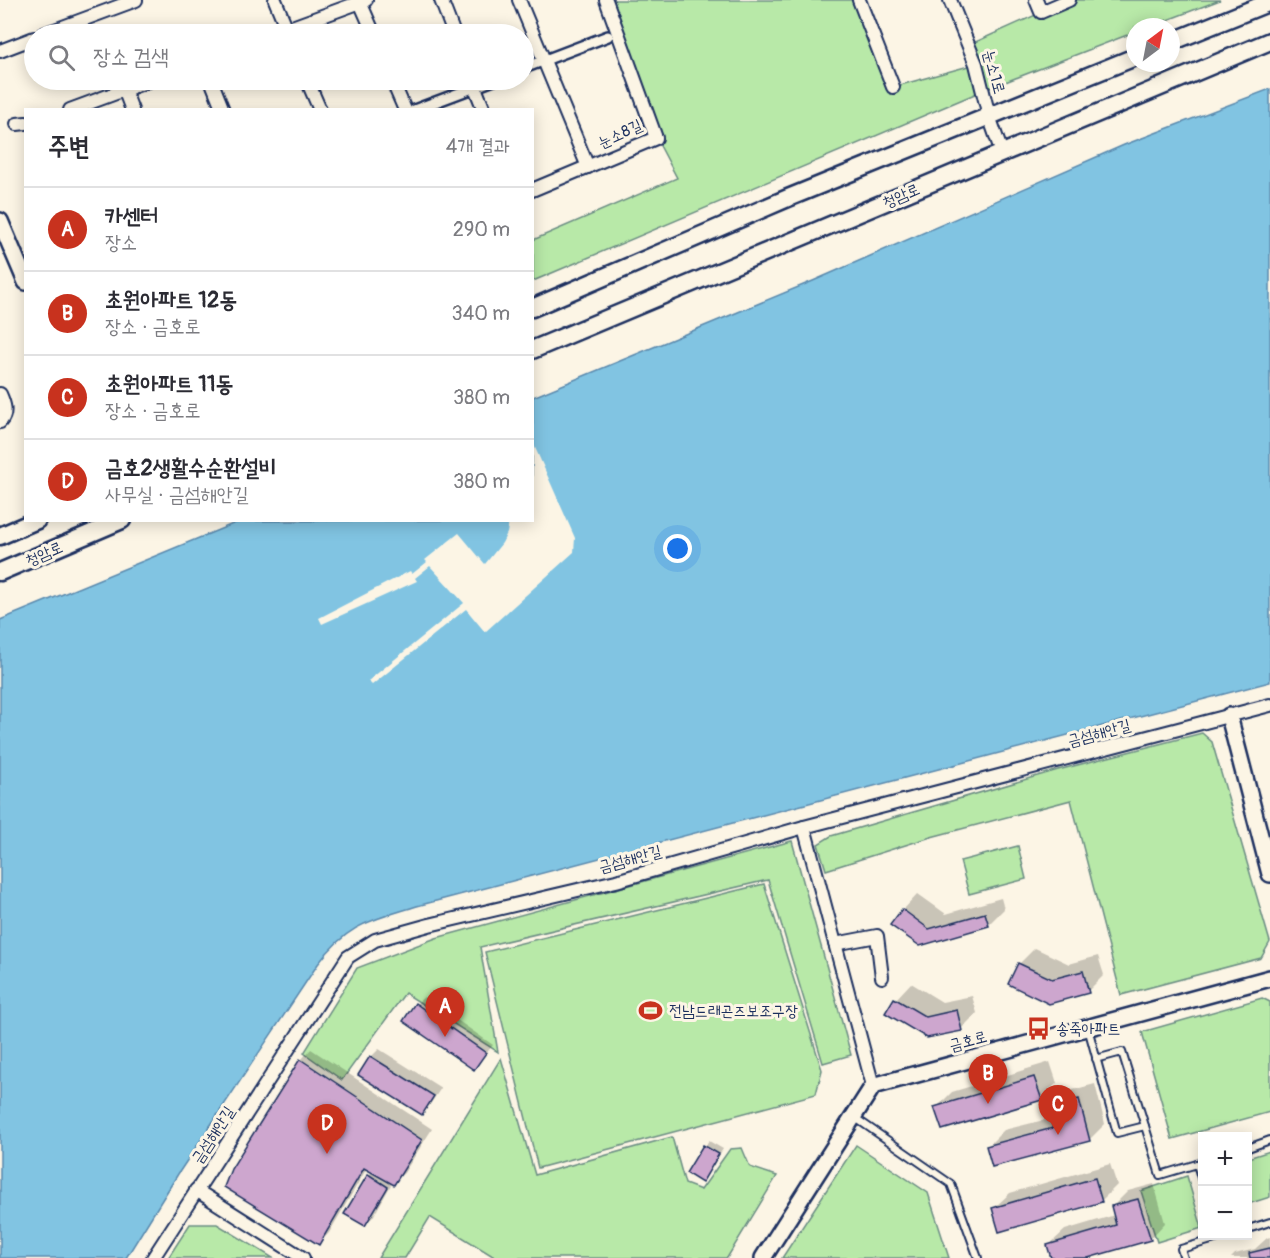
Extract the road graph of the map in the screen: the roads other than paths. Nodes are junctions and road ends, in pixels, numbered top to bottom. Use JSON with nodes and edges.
{"nodes":[{"id":1,"x":136,"y":0,"type":"edge"},
{"id":2,"x":274,"y":0,"type":"edge"},
{"id":3,"x":441,"y":0,"type":"edge"},
{"id":4,"x":519,"y":0,"type":"edge"},
{"id":5,"x":606,"y":0,"type":"edge"},
{"id":6,"x":859,"y":0,"type":"edge"},
{"id":7,"x":950,"y":0,"type":"edge"},
{"id":8,"x":1036,"y":0,"type":"edge"},
{"id":9,"x":1069,"y":0,"type":"edge"},
{"id":10,"x":363,"y":1,"type":"edge"},
{"id":11,"x":1270,"y":2,"type":"edge"},
{"id":12,"x":71,"y":24,"type":"edge"},
{"id":13,"x":284,"y":24,"type":"edge"},
{"id":14,"x":307,"y":24,"type":"edge"},
{"id":15,"x":371,"y":24,"type":"edge"},
{"id":16,"x":450,"y":24,"type":"edge"},
{"id":17,"x":529,"y":24,"type":"edge"},
{"id":18,"x":534,"y":36,"type":"edge"},
{"id":19,"x":608,"y":36,"type":"dead end"},
{"id":20,"x":1180,"y":38,"type":"edge"},
{"id":21,"x":1270,"y":41,"type":"edge"},
{"id":22,"x":24,"y":42,"type":"edge"},
{"id":23,"x":0,"y":51,"type":"edge"},
{"id":24,"x":544,"y":60,"type":"junction"},
{"id":25,"x":1126,"y":61,"type":"edge"},
{"id":26,"x":534,"y":64,"type":"edge"},
{"id":27,"x":893,"y":87,"type":"dead end"},
{"id":28,"x":121,"y":90,"type":"edge"},
{"id":29,"x":124,"y":90,"type":"edge"},
{"id":30,"x":215,"y":90,"type":"edge"},
{"id":31,"x":311,"y":90,"type":"edge"},
{"id":32,"x":396,"y":90,"type":"edge"},
{"id":33,"x":458,"y":90,"type":"edge"},
{"id":34,"x":477,"y":90,"type":"edge"},
{"id":35,"x":75,"y":108,"type":"edge"},
{"id":36,"x":131,"y":108,"type":"edge"},
{"id":37,"x":222,"y":108,"type":"edge"},
{"id":38,"x":319,"y":108,"type":"edge"},
{"id":39,"x":404,"y":108,"type":"edge"},
{"id":40,"x":418,"y":108,"type":"edge"},
{"id":41,"x":483,"y":108,"type":"edge"},
{"id":42,"x":989,"y":116,"type":"junction"},
{"id":43,"x":1002,"y":153,"type":"junction"},
{"id":44,"x":588,"y":167,"type":"junction"},
{"id":45,"x":534,"y":189,"type":"edge"},
{"id":46,"x":0,"y":221,"type":"edge"},
{"id":47,"x":24,"y":277,"type":"edge"},
{"id":48,"x":534,"y":307,"type":"edge"},
{"id":49,"x":534,"y":349,"type":"edge"},
{"id":50,"x":0,"y":394,"type":"edge"},
{"id":51,"x":0,"y":422,"type":"edge"},
{"id":52,"x":32,"y":522,"type":"edge"},
{"id":53,"x":117,"y":522,"type":"edge"},
{"id":54,"x":0,"y":536,"type":"edge"},
{"id":55,"x":0,"y":572,"type":"edge"},
{"id":56,"x":1270,"y":705,"type":"edge"},
{"id":57,"x":1228,"y":716,"type":"junction"},
{"id":58,"x":804,"y":827,"type":"junction"},
{"id":59,"x":1270,"y":874,"type":"edge"},
{"id":60,"x":835,"y":944,"type":"junction"},
{"id":61,"x":882,"y":976,"type":"dead end"},
{"id":62,"x":1270,"y":978,"type":"edge"},
{"id":63,"x":1088,"y":1028,"type":"junction"},
{"id":64,"x":1096,"y":1059,"type":"junction"},
{"id":65,"x":873,"y":1086,"type":"junction"},
{"id":66,"x":853,"y":1117,"type":"junction"},
{"id":67,"x":1145,"y":1126,"type":"junction"},
{"id":68,"x":1270,"y":1140,"type":"edge"},
{"id":69,"x":1252,"y":1147,"type":"edge"},
{"id":70,"x":1198,"y":1164,"type":"edge"},
{"id":71,"x":196,"y":1190,"type":"junction"},
{"id":72,"x":1270,"y":1222,"type":"edge"},
{"id":73,"x":1252,"y":1228,"type":"edge"},
{"id":74,"x":1209,"y":1240,"type":"edge"},
{"id":75,"x":153,"y":1258,"type":"edge"},
{"id":76,"x":303,"y":1258,"type":"edge"},
{"id":77,"x":763,"y":1258,"type":"edge"},
{"id":78,"x":978,"y":1258,"type":"edge"},
{"id":79,"x":1184,"y":1258,"type":"edge"}],
"edges":[{"from":1,"to":12,"type":"street"},
{"from":2,"to":13,"type":"street"},
{"from":3,"to":16,"type":"street"},
{"from":4,"to":17,"type":"street"},
{"from":5,"to":44,"type":"street","name":"눈소8길"},
{"from":6,"to":27,"type":"street"},
{"from":7,"to":42,"type":"street","name":"눈소1로"},
{"from":8,"to":9,"type":"street"},
{"from":10,"to":14,"type":"street"},
{"from":10,"to":15,"type":"street"},
{"from":11,"to":20,"type":"main road"},
{"from":18,"to":24,"type":"street"},
{"from":19,"to":24,"type":"street"},
{"from":21,"to":43,"type":"main road","name":"청암로"},
{"from":22,"to":23,"type":"street"},
{"from":24,"to":26,"type":"street"},
{"from":24,"to":44,"type":"street"},
{"from":25,"to":42,"type":"main road"},
{"from":28,"to":35,"type":"street"},
{"from":29,"to":36,"type":"street"},
{"from":30,"to":37,"type":"street"},
{"from":31,"to":38,"type":"street"},
{"from":32,"to":39,"type":"street"},
{"from":33,"to":40,"type":"street"},
{"from":34,"to":41,"type":"street"},
{"from":42,"to":43,"type":"street","name":"눈소1로"},
{"from":42,"to":48,"type":"main road"},
{"from":43,"to":49,"type":"main road","name":"청암로"},
{"from":44,"to":45,"type":"street","name":"눈소8길"},
{"from":46,"to":47,"type":"street"},
{"from":50,"to":51,"type":"street"},
{"from":52,"to":54,"type":"main road","name":"청암로"},
{"from":53,"to":55,"type":"main road","name":"청암로"},
{"from":56,"to":57,"type":"street","name":"금섬해안길"},
{"from":57,"to":58,"type":"street","name":"금섬해안길"},
{"from":57,"to":59,"type":"street"},
{"from":58,"to":60,"type":"street"},
{"from":58,"to":71,"type":"street","name":"금섬해안길"},
{"from":60,"to":61,"type":"street"},
{"from":60,"to":65,"type":"street"},
{"from":62,"to":63,"type":"street","name":"금호로"},
{"from":63,"to":64,"type":"lane"},
{"from":63,"to":65,"type":"street","name":"금호로"},
{"from":64,"to":67,"type":"lane"},
{"from":64,"to":67,"type":"lane"},
{"from":65,"to":66,"type":"street"},
{"from":66,"to":77,"type":"street"},
{"from":66,"to":78,"type":"lane"},
{"from":67,"to":70,"type":"lane"},
{"from":68,"to":69,"type":"lane"},
{"from":71,"to":75,"type":"street","name":"금섬해안길"},
{"from":71,"to":76,"type":"street"},
{"from":72,"to":73,"type":"lane"},
{"from":74,"to":79,"type":"lane"}]}
